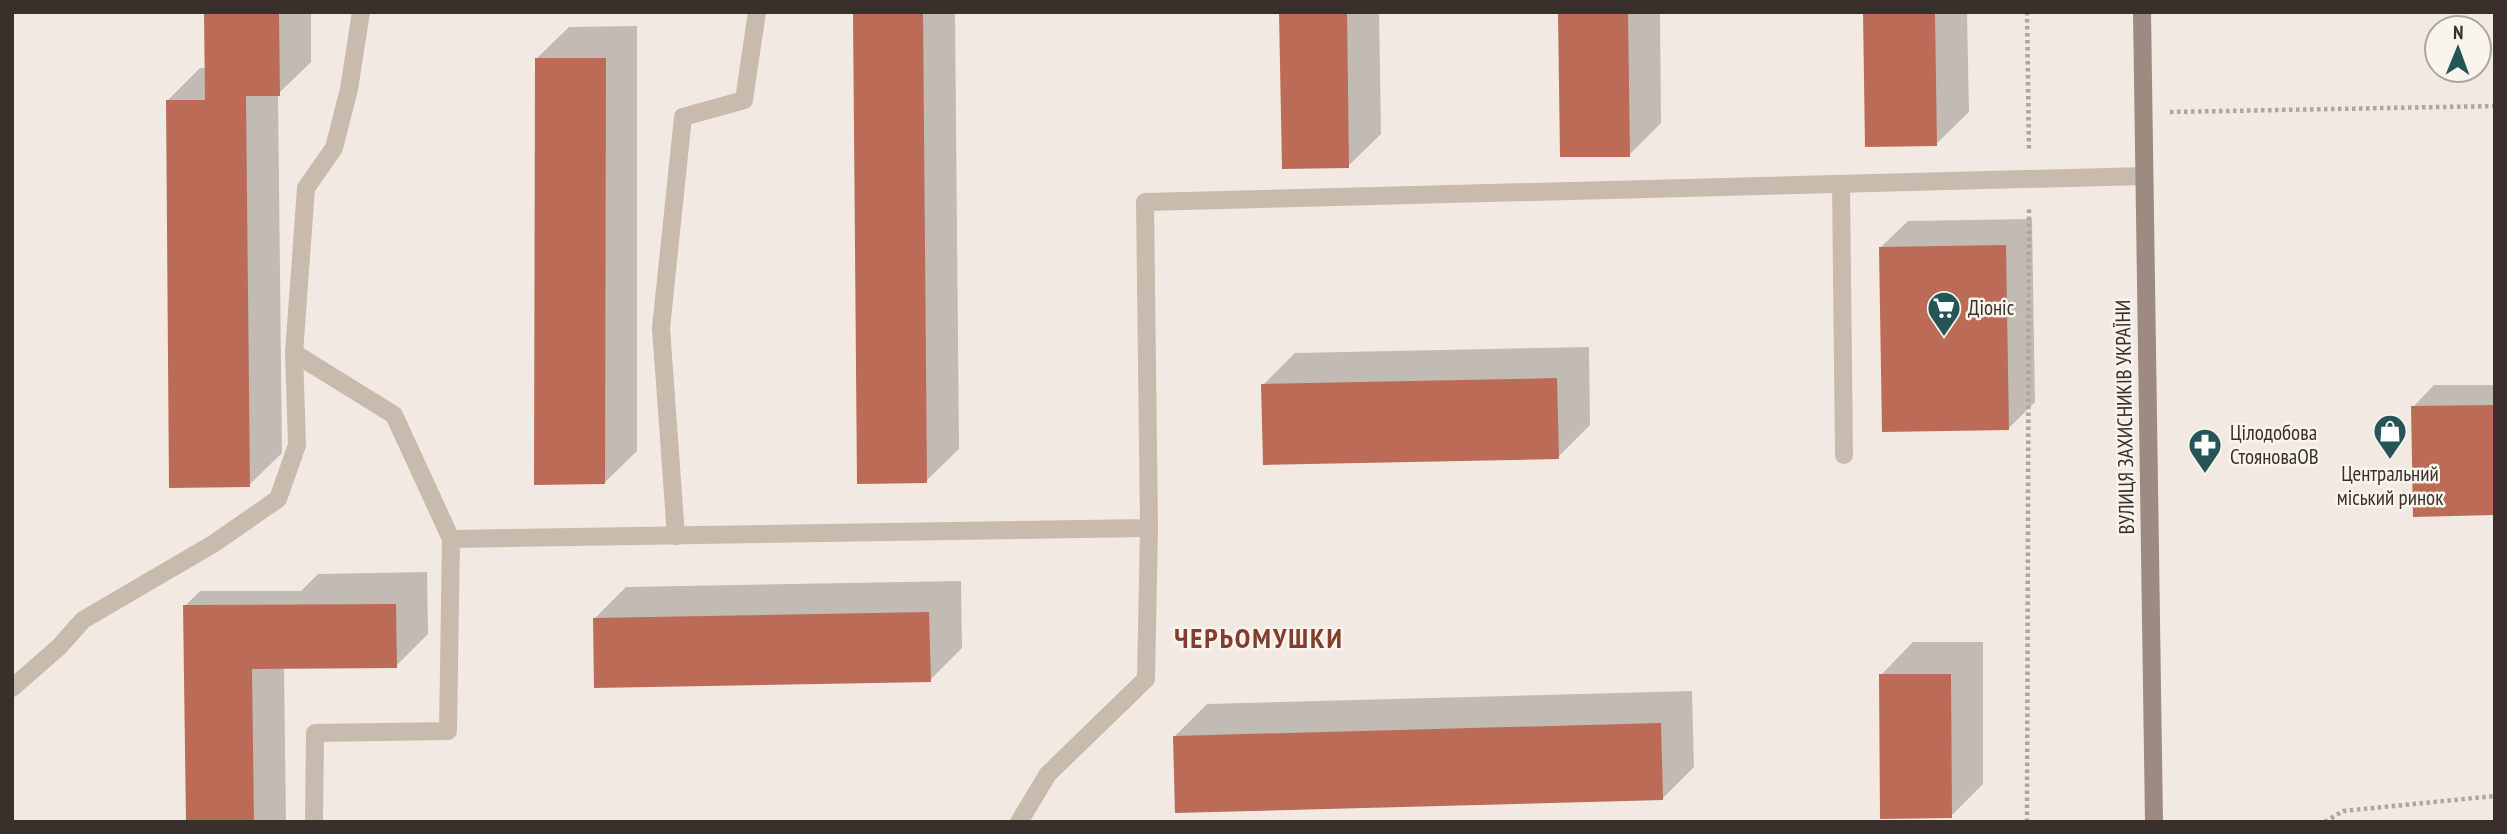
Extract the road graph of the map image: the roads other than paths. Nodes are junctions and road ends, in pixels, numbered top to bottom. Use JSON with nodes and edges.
{"nodes":[{"id":1,"x":361,"y":12,"type":"edge"},
{"id":2,"x":757,"y":12,"type":"edge"},
{"id":3,"x":2143,"y":12,"type":"edge"},
{"id":4,"x":2144,"y":176,"type":"junction"},
{"id":5,"x":1841,"y":185,"type":"junction"},
{"id":6,"x":294,"y":353,"type":"junction"},
{"id":7,"x":1844,"y":455,"type":"dead end"},
{"id":8,"x":1149,"y":528,"type":"junction"},
{"id":9,"x":677,"y":536,"type":"junction"},
{"id":10,"x":451,"y":539,"type":"junction"},
{"id":11,"x":12,"y":688,"type":"edge"},
{"id":12,"x":314,"y":822,"type":"edge"},
{"id":13,"x":1019,"y":822,"type":"edge"},
{"id":14,"x":2154,"y":822,"type":"edge"}],
"edges":[{"from":1,"to":6,"type":"lane"},
{"from":2,"to":9,"type":"lane"},
{"from":3,"to":4,"type":"main road","name":"ВУЛИЦЯ ЗАХИСНИКІВ УКРАЇНИ"},
{"from":4,"to":5,"type":"lane"},
{"from":4,"to":14,"type":"main road","name":"ВУЛИЦЯ ЗАХИСНИКІВ УКРАЇНИ"},
{"from":5,"to":7,"type":"lane"},
{"from":5,"to":8,"type":"lane"},
{"from":6,"to":10,"type":"lane"},
{"from":6,"to":11,"type":"lane"},
{"from":8,"to":9,"type":"lane"},
{"from":8,"to":13,"type":"lane"},
{"from":9,"to":10,"type":"lane"},
{"from":10,"to":12,"type":"lane"}]}
